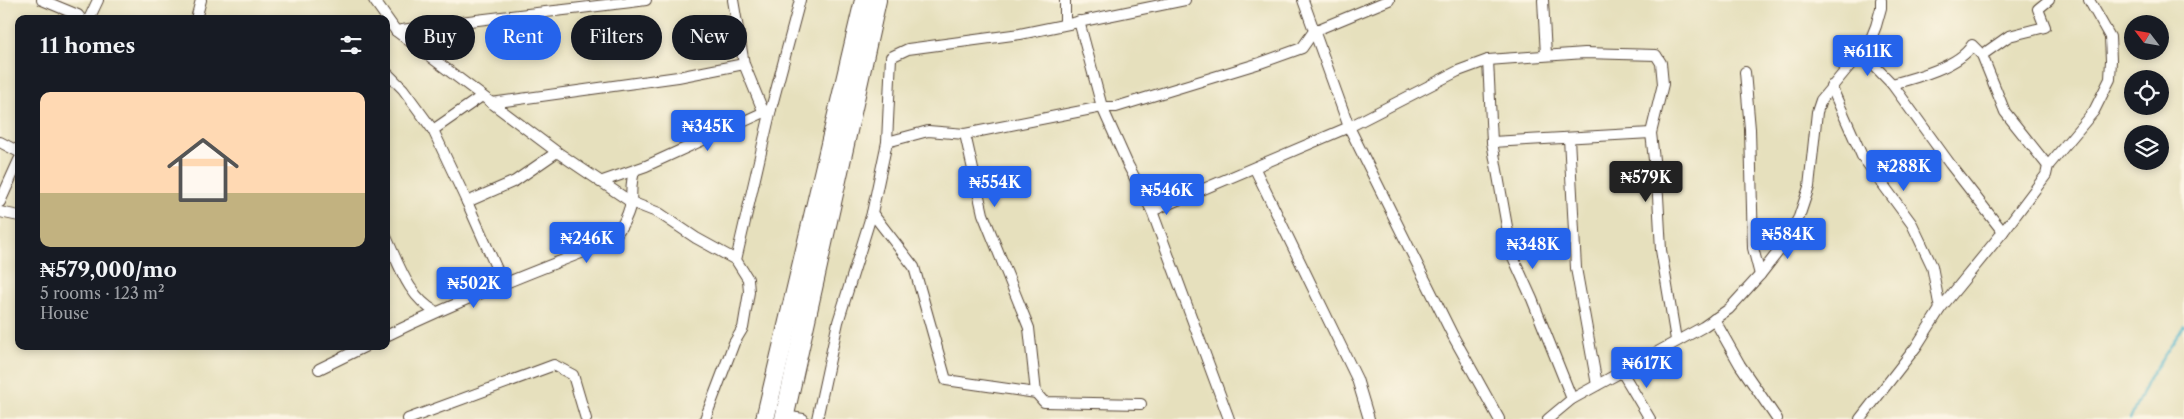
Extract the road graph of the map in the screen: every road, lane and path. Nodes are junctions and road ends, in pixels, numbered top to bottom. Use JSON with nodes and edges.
{"nodes":[{"id":1,"x":42,"y":0,"type":"edge"},
{"id":2,"x":98,"y":0,"type":"edge"},
{"id":3,"x":201,"y":0,"type":"edge"},
{"id":4,"x":374,"y":0,"type":"edge"},
{"id":5,"x":646,"y":0,"type":"edge"},
{"id":6,"x":732,"y":0,"type":"edge"},
{"id":7,"x":800,"y":0,"type":"edge"},
{"id":8,"x":864,"y":0,"type":"edge"},
{"id":9,"x":877,"y":0,"type":"edge"},
{"id":10,"x":1065,"y":0,"type":"edge"},
{"id":11,"x":1185,"y":0,"type":"edge"},
{"id":12,"x":1303,"y":0,"type":"edge"},
{"id":13,"x":1389,"y":0,"type":"edge"},
{"id":14,"x":1543,"y":0,"type":"edge"},
{"id":15,"x":1882,"y":0,"type":"edge"},
{"id":16,"x":2049,"y":0,"type":"edge"},
{"id":17,"x":2089,"y":0,"type":"edge"},
{"id":18,"x":1150,"y":4,"type":"edge"},
{"id":19,"x":78,"y":15,"type":"edge"},
{"id":20,"x":91,"y":15,"type":"edge"},
{"id":21,"x":197,"y":15,"type":"edge"},
{"id":22,"x":385,"y":15,"type":"edge"},
{"id":23,"x":1078,"y":22,"type":"junction"},
{"id":24,"x":390,"y":23,"type":"edge"},
{"id":25,"x":1065,"y":24,"type":"junction"},
{"id":26,"x":396,"y":31,"type":"junction"},
{"id":27,"x":1314,"y":31,"type":"junction"},
{"id":28,"x":1862,"y":53,"type":"junction"},
{"id":29,"x":1546,"y":54,"type":"junction"},
{"id":30,"x":1982,"y":55,"type":"junction"},
{"id":31,"x":1488,"y":60,"type":"junction"},
{"id":32,"x":744,"y":64,"type":"junction"},
{"id":33,"x":1745,"y":72,"type":"dead end"},
{"id":34,"x":390,"y":76,"type":"edge"},
{"id":35,"x":1892,"y":84,"type":"junction"},
{"id":36,"x":1831,"y":86,"type":"junction"},
{"id":37,"x":482,"y":96,"type":"junction"},
{"id":38,"x":491,"y":103,"type":"junction"},
{"id":39,"x":1102,"y":107,"type":"junction"},
{"id":40,"x":767,"y":111,"type":"junction"},
{"id":41,"x":1349,"y":127,"type":"junction"},
{"id":42,"x":433,"y":130,"type":"junction"},
{"id":43,"x":1651,"y":133,"type":"junction"},
{"id":44,"x":965,"y":134,"type":"junction"},
{"id":45,"x":1569,"y":138,"type":"junction"},
{"id":46,"x":0,"y":142,"type":"edge"},
{"id":47,"x":887,"y":142,"type":"junction"},
{"id":48,"x":1492,"y":142,"type":"junction"},
{"id":49,"x":15,"y":150,"type":"edge"},
{"id":50,"x":557,"y":152,"type":"junction"},
{"id":51,"x":2048,"y":166,"type":"junction"},
{"id":52,"x":15,"y":169,"type":"edge"},
{"id":53,"x":1255,"y":169,"type":"junction"},
{"id":54,"x":635,"y":170,"type":"junction"},
{"id":55,"x":600,"y":182,"type":"junction"},
{"id":56,"x":0,"y":202,"type":"edge"},
{"id":57,"x":468,"y":202,"type":"junction"},
{"id":58,"x":631,"y":202,"type":"junction"},
{"id":59,"x":1152,"y":211,"type":"junction"},
{"id":60,"x":0,"y":212,"type":"edge"},
{"id":61,"x":872,"y":213,"type":"junction"},
{"id":62,"x":15,"y":215,"type":"edge"},
{"id":63,"x":2003,"y":232,"type":"junction"},
{"id":64,"x":390,"y":246,"type":"edge"},
{"id":65,"x":736,"y":260,"type":"junction"},
{"id":66,"x":1760,"y":275,"type":"junction"},
{"id":67,"x":502,"y":283,"type":"junction"},
{"id":68,"x":1940,"y":309,"type":"junction"},
{"id":69,"x":436,"y":312,"type":"junction"},
{"id":70,"x":1714,"y":320,"type":"junction"},
{"id":71,"x":390,"y":334,"type":"edge"},
{"id":72,"x":1676,"y":340,"type":"junction"},
{"id":73,"x":350,"y":350,"type":"edge"},
{"id":74,"x":319,"y":369,"type":"dead end"},
{"id":75,"x":1622,"y":372,"type":"junction"},
{"id":76,"x":1597,"y":385,"type":"junction"},
{"id":77,"x":1036,"y":393,"type":"junction"},
{"id":78,"x":1572,"y":399,"type":"junction"},
{"id":79,"x":1141,"y":404,"type":"dead end"},
{"id":80,"x":784,"y":418,"type":"edge"},
{"id":81,"x":408,"y":419,"type":"edge"},
{"id":82,"x":586,"y":419,"type":"edge"},
{"id":83,"x":705,"y":419,"type":"edge"},
{"id":84,"x":765,"y":419,"type":"edge"},
{"id":85,"x":803,"y":419,"type":"edge"},
{"id":86,"x":817,"y":419,"type":"edge"},
{"id":87,"x":1229,"y":419,"type":"edge"},
{"id":88,"x":1369,"y":419,"type":"edge"},
{"id":89,"x":1499,"y":419,"type":"edge"},
{"id":90,"x":1548,"y":419,"type":"edge"},
{"id":91,"x":1650,"y":419,"type":"edge"},
{"id":92,"x":1777,"y":419,"type":"edge"},
{"id":93,"x":1860,"y":419,"type":"edge"}],
"edges":[{"from":1,"to":19,"type":"street"},
{"from":2,"to":20,"type":"street"},
{"from":3,"to":21,"type":"street"},
{"from":4,"to":22,"type":"street"},
{"from":5,"to":26,"type":"street"},
{"from":6,"to":32,"type":"street"},
{"from":7,"to":40,"type":"street"},
{"from":8,"to":84,"type":"highway"},
{"from":9,"to":80,"type":"highway"},
{"from":10,"to":25,"type":"street"},
{"from":11,"to":18,"type":"street"},
{"from":12,"to":27,"type":"street"},
{"from":13,"to":27,"type":"street"},
{"from":14,"to":29,"type":"street"},
{"from":15,"to":28,"type":"street"},
{"from":16,"to":30,"type":"street"},
{"from":17,"to":51,"type":"street"},
{"from":18,"to":23,"type":"street"},
{"from":23,"to":25,"type":"street"},
{"from":23,"to":39,"type":"street"},
{"from":24,"to":26,"type":"street"},
{"from":25,"to":47,"type":"street"},
{"from":26,"to":37,"type":"street"},
{"from":27,"to":39,"type":"street"},
{"from":27,"to":41,"type":"street"},
{"from":28,"to":35,"type":"street"},
{"from":28,"to":36,"type":"street"},
{"from":29,"to":31,"type":"street"},
{"from":29,"to":43,"type":"street"},
{"from":30,"to":35,"type":"street"},
{"from":30,"to":51,"type":"street"},
{"from":31,"to":41,"type":"street"},
{"from":31,"to":48,"type":"street"},
{"from":32,"to":38,"type":"street"},
{"from":32,"to":40,"type":"street"},
{"from":33,"to":66,"type":"street"},
{"from":34,"to":42,"type":"street"},
{"from":35,"to":63,"type":"street"},
{"from":36,"to":66,"type":"street"},
{"from":36,"to":68,"type":"street"},
{"from":37,"to":38,"type":"street"},
{"from":37,"to":42,"type":"street"},
{"from":38,"to":50,"type":"street"},
{"from":39,"to":44,"type":"street"},
{"from":39,"to":59,"type":"street"},
{"from":40,"to":54,"type":"street"},
{"from":40,"to":65,"type":"street"},
{"from":41,"to":53,"type":"street"},
{"from":41,"to":89,"type":"street"},
{"from":42,"to":57,"type":"street"},
{"from":43,"to":45,"type":"street"},
{"from":43,"to":72,"type":"street"},
{"from":44,"to":47,"type":"street"},
{"from":44,"to":77,"type":"street"},
{"from":45,"to":48,"type":"street"},
{"from":45,"to":76,"type":"street"},
{"from":46,"to":49,"type":"street"},
{"from":47,"to":61,"type":"street"},
{"from":48,"to":78,"type":"street"},
{"from":50,"to":55,"type":"street"},
{"from":50,"to":57,"type":"street"},
{"from":51,"to":63,"type":"street"},
{"from":52,"to":56,"type":"street"},
{"from":53,"to":59,"type":"street"},
{"from":53,"to":88,"type":"street"},
{"from":54,"to":55,"type":"street"},
{"from":54,"to":58,"type":"street"},
{"from":55,"to":58,"type":"street"},
{"from":57,"to":67,"type":"street"},
{"from":58,"to":65,"type":"street"},
{"from":58,"to":67,"type":"street"},
{"from":59,"to":87,"type":"street"},
{"from":60,"to":62,"type":"street"},
{"from":61,"to":77,"type":"street"},
{"from":61,"to":86,"type":"street"},
{"from":63,"to":68,"type":"street"},
{"from":64,"to":69,"type":"street"},
{"from":65,"to":83,"type":"street"},
{"from":66,"to":70,"type":"street"},
{"from":67,"to":69,"type":"street"},
{"from":68,"to":93,"type":"street"},
{"from":69,"to":71,"type":"street"},
{"from":70,"to":72,"type":"street"},
{"from":70,"to":92,"type":"street"},
{"from":72,"to":75,"type":"street"},
{"from":73,"to":74,"type":"street"},
{"from":75,"to":76,"type":"street"},
{"from":75,"to":91,"type":"street"},
{"from":76,"to":78,"type":"street"},
{"from":77,"to":79,"type":"street"},
{"from":78,"to":90,"type":"street"},
{"from":80,"to":85,"type":"street"},
{"from":81,"to":82,"type":"street"}]}
